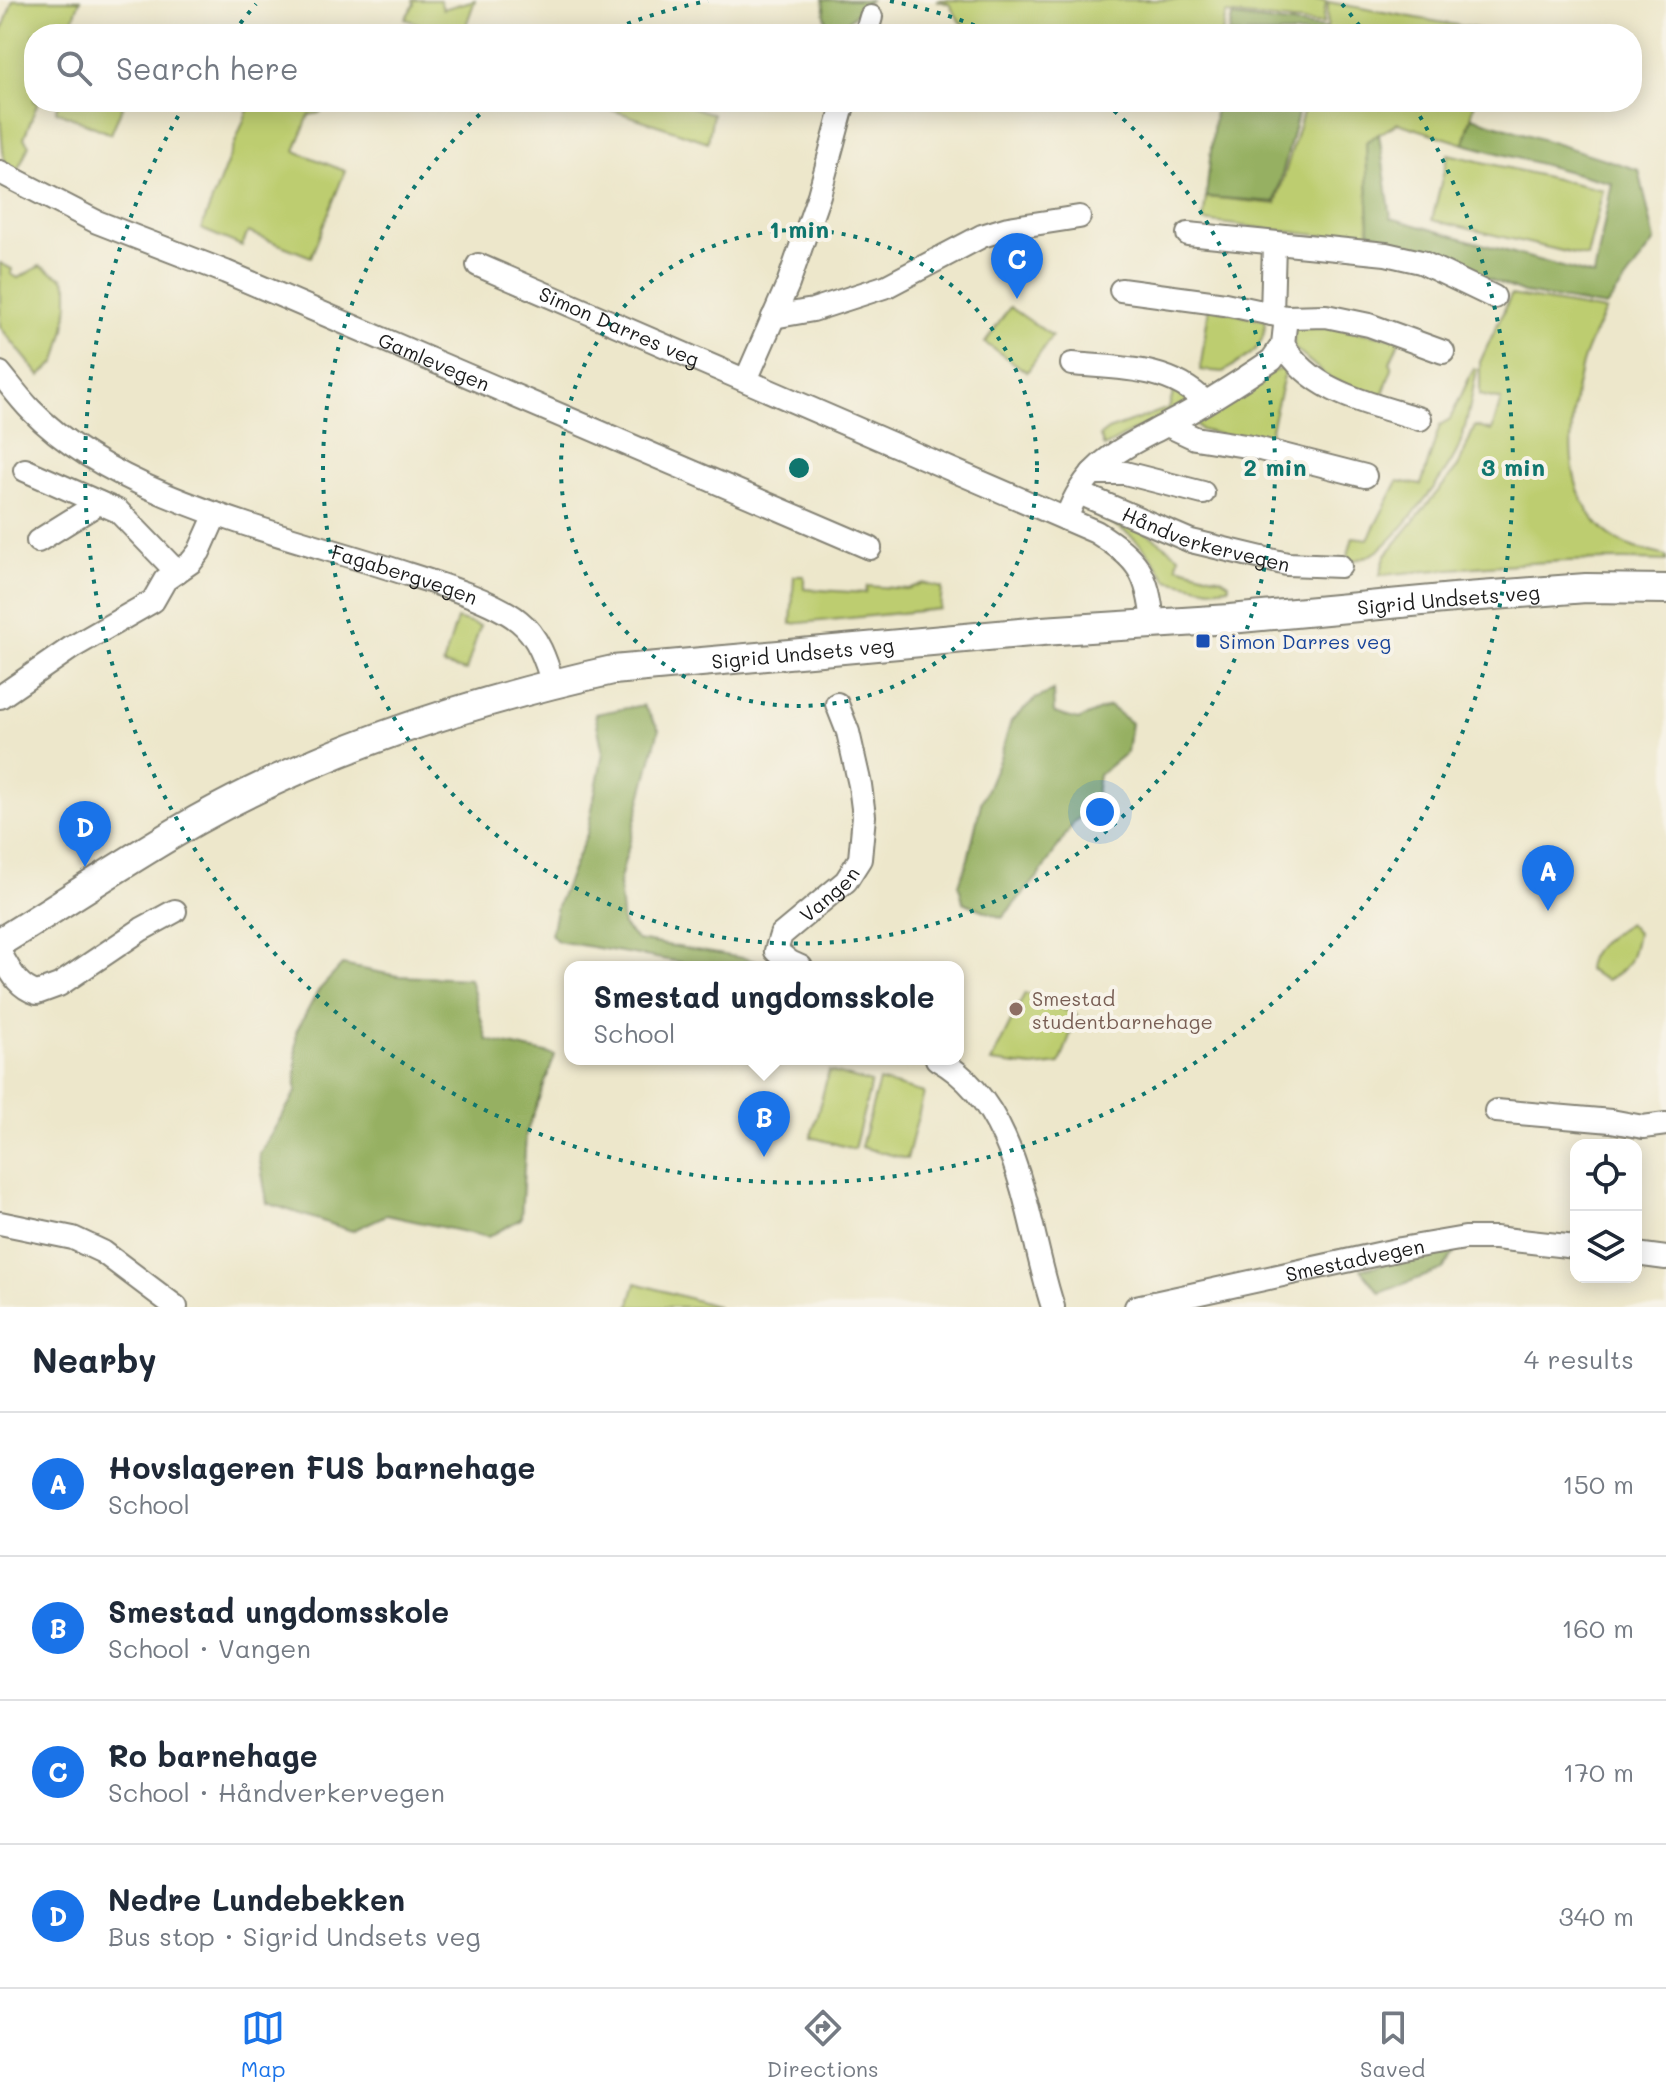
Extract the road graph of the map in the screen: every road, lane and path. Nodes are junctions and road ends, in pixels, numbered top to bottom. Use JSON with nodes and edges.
{"nodes":[{"id":1,"x":841,"y":112,"type":"edge"},
{"id":2,"x":0,"y":172,"type":"edge"},
{"id":3,"x":1079,"y":217,"type":"dead end"},
{"id":4,"x":1188,"y":234,"type":"dead end"},
{"id":5,"x":1274,"y":244,"type":"junction"},
{"id":6,"x":478,"y":265,"type":"dead end"},
{"id":7,"x":1121,"y":290,"type":"dead end"},
{"id":8,"x":1494,"y":297,"type":"dead end"},
{"id":9,"x":1279,"y":316,"type":"junction"},
{"id":10,"x":773,"y":317,"type":"junction"},
{"id":11,"x":1283,"y":344,"type":"junction"},
{"id":12,"x":1443,"y":352,"type":"dead end"},
{"id":13,"x":1072,"y":364,"type":"dead end"},
{"id":14,"x":0,"y":373,"type":"edge"},
{"id":15,"x":746,"y":380,"type":"junction"},
{"id":16,"x":1205,"y":402,"type":"junction"},
{"id":17,"x":1420,"y":419,"type":"dead end"},
{"id":18,"x":1167,"y":425,"type":"junction"},
{"id":19,"x":25,"y":470,"type":"dead end"},
{"id":20,"x":1092,"y":473,"type":"junction"},
{"id":21,"x":1365,"y":476,"type":"dead end"},
{"id":22,"x":1079,"y":493,"type":"junction"},
{"id":23,"x":1203,"y":493,"type":"dead end"},
{"id":24,"x":99,"y":503,"type":"junction"},
{"id":25,"x":216,"y":514,"type":"junction"},
{"id":26,"x":1066,"y":519,"type":"junction"},
{"id":27,"x":38,"y":541,"type":"dead end"},
{"id":28,"x":870,"y":548,"type":"dead end"},
{"id":29,"x":1340,"y":566,"type":"dead end"},
{"id":30,"x":177,"y":572,"type":"junction"},
{"id":31,"x":1666,"y":589,"type":"edge"},
{"id":32,"x":1153,"y":623,"type":"junction"},
{"id":33,"x":553,"y":684,"type":"junction"},
{"id":34,"x":0,"y":697,"type":"edge"},
{"id":35,"x":837,"y":704,"type":"dead end"},
{"id":36,"x":175,"y":911,"type":"dead end"},
{"id":37,"x":0,"y":942,"type":"edge"},
{"id":38,"x":0,"y":953,"type":"edge"},
{"id":39,"x":789,"y":961,"type":"edge"},
{"id":40,"x":945,"y":1065,"type":"edge"},
{"id":41,"x":1496,"y":1111,"type":"dead end"},
{"id":42,"x":1666,"y":1124,"type":"edge"},
{"id":43,"x":0,"y":1223,"type":"edge"},
{"id":44,"x":1570,"y":1246,"type":"edge"},
{"id":45,"x":1642,"y":1255,"type":"edge"},
{"id":46,"x":1666,"y":1258,"type":"edge"},
{"id":47,"x":176,"y":1307,"type":"edge"},
{"id":48,"x":1053,"y":1307,"type":"edge"},
{"id":49,"x":1136,"y":1307,"type":"edge"}],
"edges":[{"from":1,"to":10,"type":"street"},
{"from":2,"to":28,"type":"street","name":"Gamlevegen"},
{"from":3,"to":10,"type":"street"},
{"from":4,"to":5,"type":"street"},
{"from":5,"to":8,"type":"street"},
{"from":5,"to":9,"type":"street"},
{"from":6,"to":15,"type":"street","name":"Simon Darres veg"},
{"from":7,"to":9,"type":"street"},
{"from":9,"to":11,"type":"street"},
{"from":9,"to":12,"type":"street"},
{"from":10,"to":15,"type":"street"},
{"from":11,"to":16,"type":"street"},
{"from":11,"to":17,"type":"street"},
{"from":13,"to":16,"type":"street"},
{"from":14,"to":25,"type":"street","name":"Fagabergvegen"},
{"from":15,"to":26,"type":"street","name":"Simon Darres veg"},
{"from":16,"to":18,"type":"street"},
{"from":18,"to":20,"type":"street"},
{"from":18,"to":21,"type":"street"},
{"from":19,"to":24,"type":"street"},
{"from":20,"to":22,"type":"street"},
{"from":20,"to":23,"type":"street","name":"Håndverkervegen"},
{"from":22,"to":26,"type":"street"},
{"from":22,"to":29,"type":"street","name":"Håndverkervegen"},
{"from":24,"to":27,"type":"street"},
{"from":24,"to":30,"type":"street"},
{"from":25,"to":30,"type":"street"},
{"from":25,"to":33,"type":"street","name":"Fagabergvegen"},
{"from":26,"to":32,"type":"street","name":"Simon Darres veg"},
{"from":30,"to":34,"type":"street"},
{"from":31,"to":32,"type":"street","name":"Sigrid Undsets veg"},
{"from":32,"to":33,"type":"street","name":"Sigrid Undsets veg"},
{"from":33,"to":37,"type":"street","name":"Sigrid Undsets veg"},
{"from":35,"to":39,"type":"street","name":"Vangen"},
{"from":36,"to":38,"type":"street"},
{"from":40,"to":48,"type":"street"},
{"from":41,"to":42,"type":"street"},
{"from":43,"to":47,"type":"street"},
{"from":44,"to":49,"type":"street","name":"Smestadvegen"},
{"from":45,"to":46,"type":"street"}]}
